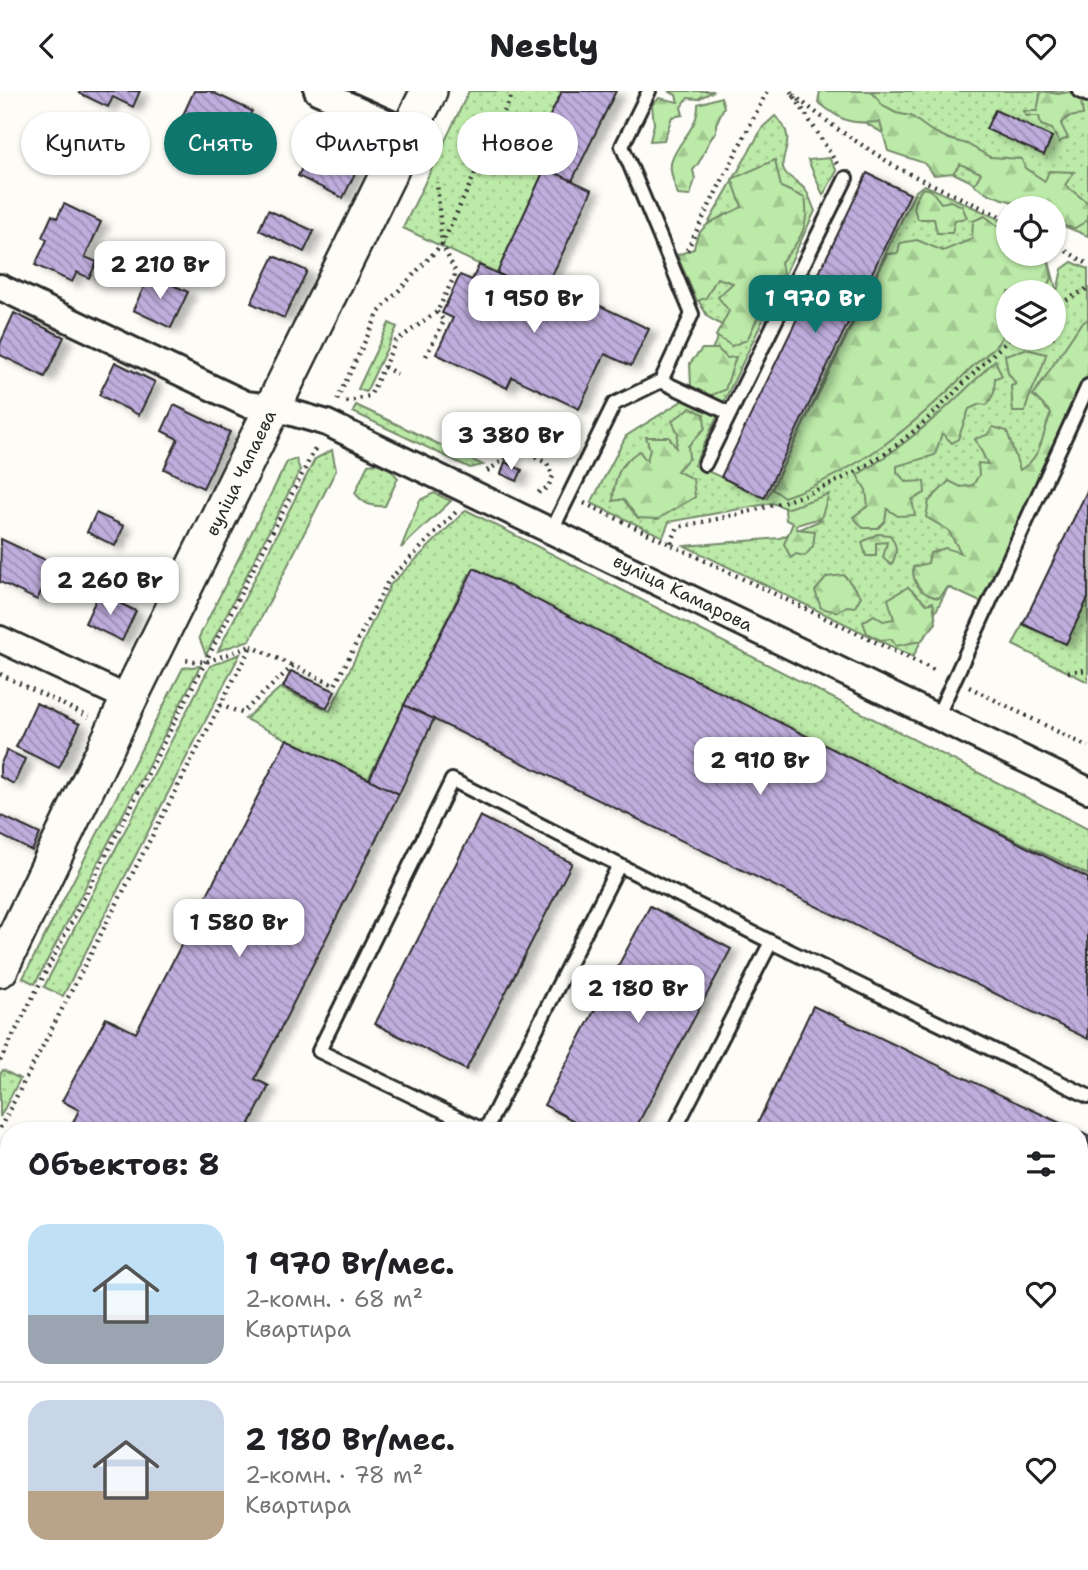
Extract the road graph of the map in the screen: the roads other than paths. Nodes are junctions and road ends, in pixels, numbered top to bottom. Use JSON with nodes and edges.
{"nodes":[{"id":1,"x":317,"y":91,"type":"edge"},
{"id":2,"x":429,"y":91,"type":"edge"},
{"id":3,"x":649,"y":91,"type":"edge"},
{"id":4,"x":1079,"y":91,"type":"edge"},
{"id":5,"x":1088,"y":95,"type":"edge"},
{"id":6,"x":364,"y":112,"type":"edge"},
{"id":7,"x":419,"y":112,"type":"edge"},
{"id":8,"x":388,"y":175,"type":"edge"},
{"id":9,"x":846,"y":178,"type":"road end"},
{"id":10,"x":0,"y":287,"type":"edge"},
{"id":11,"x":661,"y":381,"type":"junction"},
{"id":12,"x":1088,"y":386,"type":"edge"},
{"id":13,"x":272,"y":407,"type":"junction"},
{"id":14,"x":729,"y":412,"type":"junction"},
{"id":15,"x":705,"y":464,"type":"dead end"},
{"id":16,"x":552,"y":530,"type":"junction"},
{"id":17,"x":0,"y":639,"type":"edge"},
{"id":18,"x":129,"y":699,"type":"junction"},
{"id":19,"x":938,"y":715,"type":"junction"},
{"id":20,"x":1088,"y":790,"type":"edge"},
{"id":21,"x":619,"y":865,"type":"junction"},
{"id":22,"x":771,"y":942,"type":"junction"},
{"id":23,"x":0,"y":969,"type":"edge"},
{"id":24,"x":1088,"y":1095,"type":"edge"},
{"id":25,"x":466,"y":1122,"type":"edge"},
{"id":26,"x":490,"y":1122,"type":"edge"},
{"id":27,"x":679,"y":1122,"type":"edge"}],
"edges":[{"from":1,"to":6,"type":"street"},
{"from":2,"to":7,"type":"main road","name":"вуліца Чапаева"},
{"from":3,"to":11,"type":"lane"},
{"from":4,"to":5,"type":"lane"},
{"from":8,"to":13,"type":"main road","name":"вуліца Чапаева"},
{"from":9,"to":14,"type":"lane"},
{"from":10,"to":13,"type":"street","name":"вуліца Камарова"},
{"from":11,"to":14,"type":"lane"},
{"from":11,"to":16,"type":"lane"},
{"from":12,"to":19,"type":"lane"},
{"from":13,"to":16,"type":"street","name":"вуліца Камарова"},
{"from":13,"to":18,"type":"main road","name":"вуліца Чапаева"},
{"from":14,"to":15,"type":"lane"},
{"from":16,"to":19,"type":"street","name":"вуліца Камарова"},
{"from":17,"to":18,"type":"street"},
{"from":18,"to":23,"type":"main road","name":"вуліца Чапаева"},
{"from":19,"to":20,"type":"street","name":"вуліца Камарова"},
{"from":21,"to":22,"type":"lane"},
{"from":21,"to":25,"type":"lane"},
{"from":21,"to":26,"type":"lane"},
{"from":22,"to":24,"type":"lane"},
{"from":22,"to":27,"type":"lane"}]}
